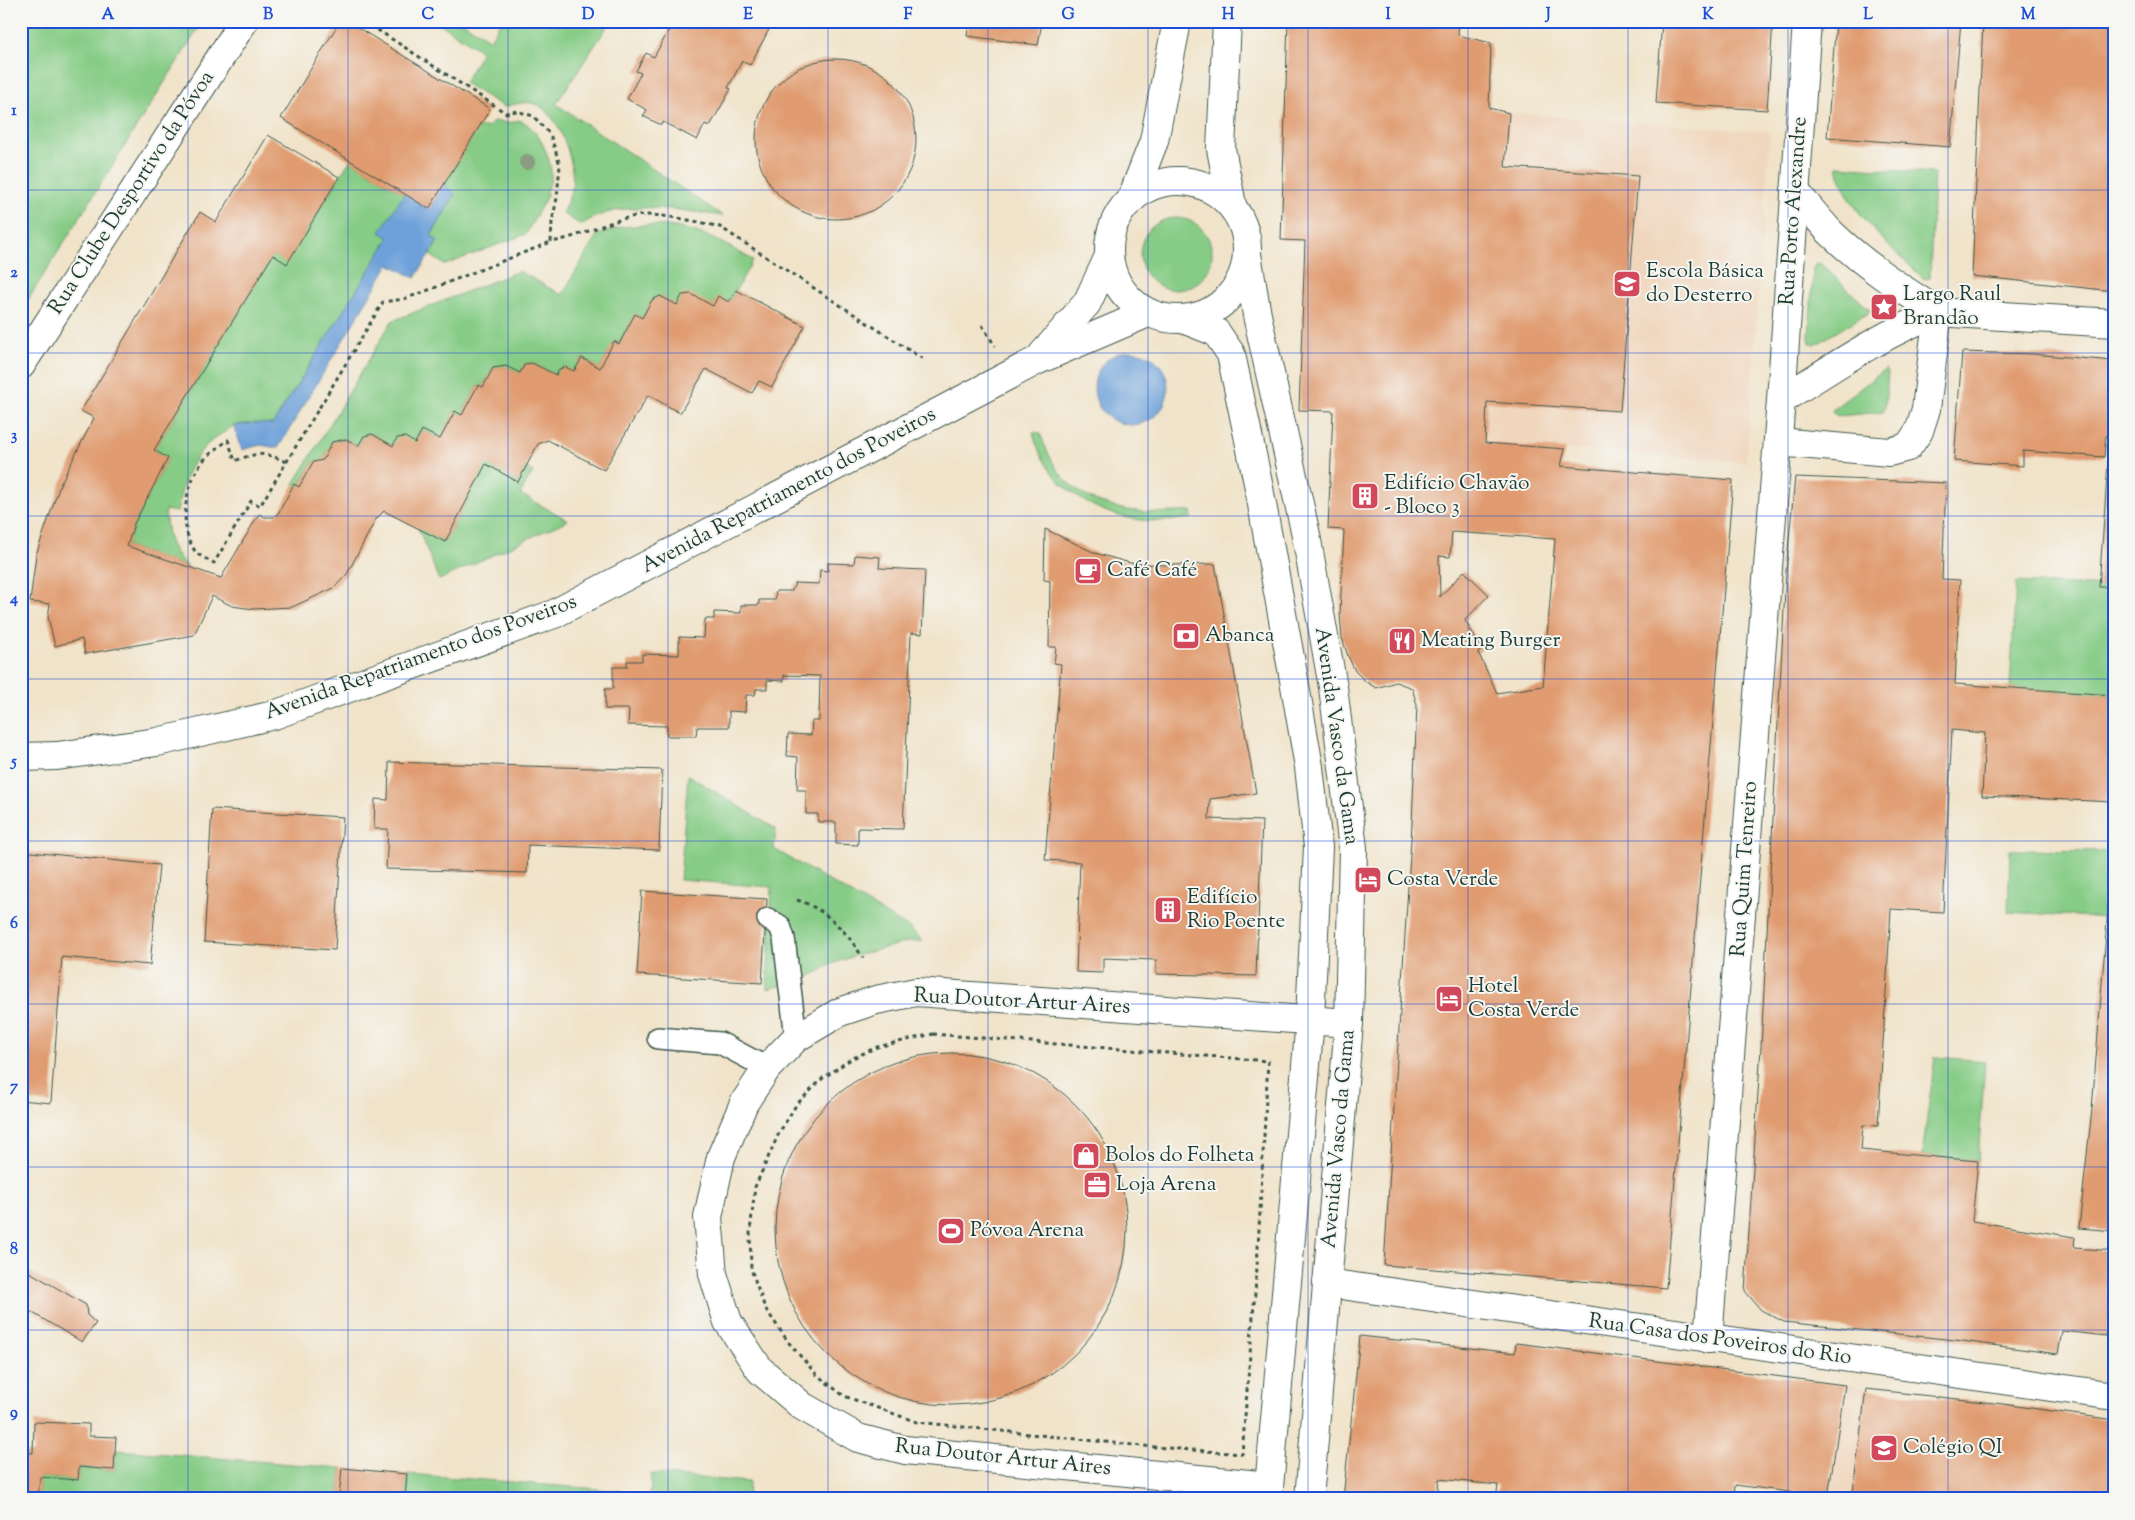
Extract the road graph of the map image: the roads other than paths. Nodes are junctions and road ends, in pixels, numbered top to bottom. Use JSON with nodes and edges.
{"nodes":[{"id":1,"x":244,"y":21,"type":"edge"},
{"id":2,"x":1177,"y":21,"type":"edge"},
{"id":3,"x":1227,"y":21,"type":"edge"},
{"id":4,"x":1807,"y":21,"type":"edge"},
{"id":5,"x":1795,"y":191,"type":"junction"},
{"id":6,"x":1131,"y":200,"type":"junction"},
{"id":7,"x":1232,"y":205,"type":"junction"},
{"id":8,"x":1247,"y":254,"type":"junction"},
{"id":9,"x":1109,"y":256,"type":"junction"},
{"id":10,"x":1938,"y":312,"type":"junction"},
{"id":11,"x":1148,"y":313,"type":"junction"},
{"id":12,"x":1183,"y":319,"type":"junction"},
{"id":13,"x":2114,"y":323,"type":"edge"},
{"id":14,"x":1036,"y":361,"type":"junction"},
{"id":15,"x":21,"y":365,"type":"edge"},
{"id":16,"x":1781,"y":400,"type":"junction"},
{"id":17,"x":1778,"y":442,"type":"junction"},
{"id":18,"x":21,"y":757,"type":"edge"},
{"id":19,"x":768,"y":920,"type":"dead end"},
{"id":20,"x":1310,"y":1020,"type":"junction"},
{"id":21,"x":1349,"y":1023,"type":"junction"},
{"id":22,"x":658,"y":1038,"type":"dead end"},
{"id":23,"x":796,"y":1038,"type":"junction"},
{"id":24,"x":767,"y":1068,"type":"junction"},
{"id":25,"x":1297,"y":1157,"type":"junction"},
{"id":26,"x":1327,"y":1283,"type":"junction"},
{"id":27,"x":1708,"y":1339,"type":"junction"},
{"id":28,"x":2114,"y":1396,"type":"edge"},
{"id":29,"x":1268,"y":1492,"type":"edge"},
{"id":30,"x":1309,"y":1499,"type":"edge"}],
"edges":[{"from":1,"to":15,"type":"street","name":"Rua Clube Desportivo da Póvoa"},
{"from":2,"to":6,"type":"street"},
{"from":3,"to":7,"type":"street"},
{"from":4,"to":5,"type":"street","name":"Rua Porto Alexandre"},
{"from":5,"to":10,"type":"street"},
{"from":5,"to":16,"type":"street","name":"Rua Porto Alexandre"},
{"from":6,"to":7,"type":"street"},
{"from":6,"to":9,"type":"street"},
{"from":7,"to":8,"type":"street"},
{"from":8,"to":12,"type":"street"},
{"from":8,"to":21,"type":"street","name":"Avenida Vasco da Gama"},
{"from":9,"to":11,"type":"street"},
{"from":9,"to":14,"type":"street","name":"Avenida Repatriamento dos Poveiros"},
{"from":10,"to":13,"type":"street"},
{"from":10,"to":16,"type":"street"},
{"from":10,"to":17,"type":"street"},
{"from":11,"to":12,"type":"street"},
{"from":11,"to":14,"type":"street","name":"Avenida Repatriamento dos Poveiros"},
{"from":12,"to":20,"type":"street","name":"Avenida Vasco da Gama"},
{"from":14,"to":18,"type":"street","name":"Avenida Repatriamento dos Poveiros"},
{"from":16,"to":17,"type":"street","name":"Rua Quim Tenreiro"},
{"from":17,"to":27,"type":"street","name":"Rua Quim Tenreiro"},
{"from":19,"to":23,"type":"lane"},
{"from":20,"to":21,"type":"street","name":"Rua Doutor Artur Aires"},
{"from":20,"to":23,"type":"street","name":"Rua Doutor Artur Aires"},
{"from":20,"to":25,"type":"street","name":"Avenida Vasco da Gama"},
{"from":21,"to":26,"type":"street","name":"Avenida Vasco da Gama"},
{"from":22,"to":24,"type":"lane"},
{"from":23,"to":24,"type":"street","name":"Rua Doutor Artur Aires"},
{"from":24,"to":29,"type":"street","name":"Rua Doutor Artur Aires"},
{"from":25,"to":26,"type":"street","name":"Avenida Vasco da Gama"},
{"from":25,"to":29,"type":"street","name":"Avenida Vasco da Gama"},
{"from":26,"to":27,"type":"street","name":"Rua Casa dos Poveiros do Rio"},
{"from":26,"to":30,"type":"street","name":"Avenida Vasco da Gama"},
{"from":27,"to":28,"type":"street","name":"Rua Casa dos Poveiros do Rio"}]}
